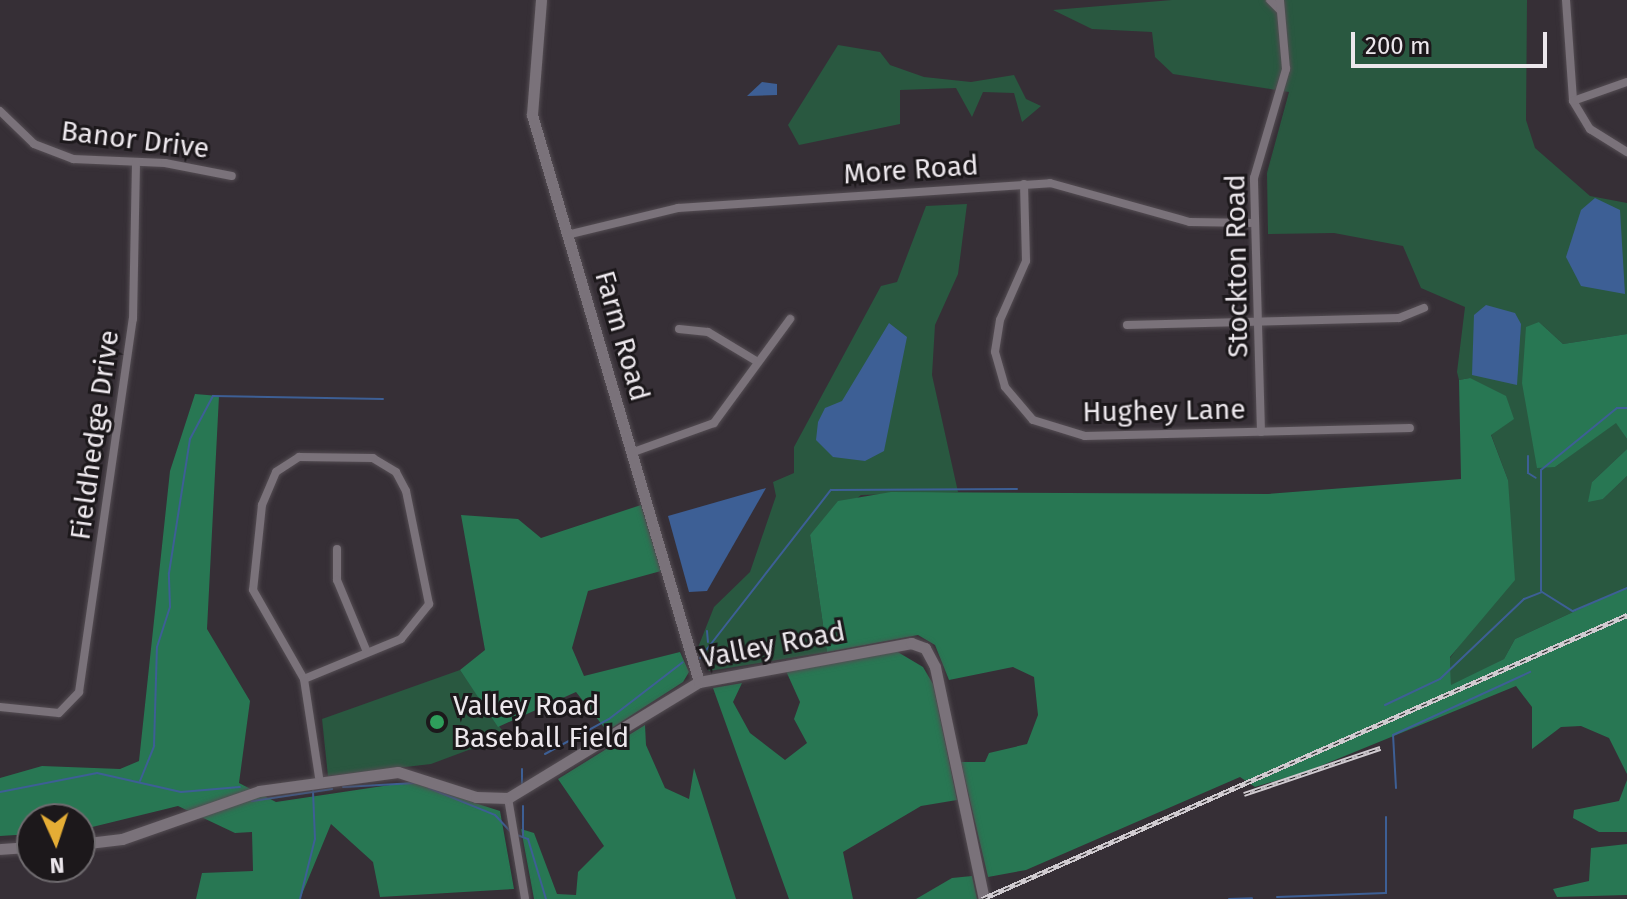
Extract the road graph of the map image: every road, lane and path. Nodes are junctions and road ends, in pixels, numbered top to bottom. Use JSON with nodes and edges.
{"nodes":[{"id":1,"x":541,"y":0,"type":"edge"},
{"id":2,"x":1270,"y":0,"type":"edge"},
{"id":3,"x":1566,"y":0,"type":"edge"},
{"id":4,"x":1280,"y":5,"type":"edge"},
{"id":5,"x":1627,"y":82,"type":"edge"},
{"id":6,"x":1573,"y":101,"type":"junction"},
{"id":7,"x":0,"y":111,"type":"edge"},
{"id":8,"x":1627,"y":152,"type":"edge"},
{"id":9,"x":136,"y":162,"type":"junction"},
{"id":10,"x":232,"y":176,"type":"dead end"},
{"id":11,"x":1024,"y":184,"type":"junction"},
{"id":12,"x":1255,"y":223,"type":"junction"},
{"id":13,"x":567,"y":235,"type":"junction"},
{"id":14,"x":1424,"y":308,"type":"dead end"},
{"id":15,"x":790,"y":319,"type":"dead end"},
{"id":16,"x":1258,"y":322,"type":"junction"},
{"id":17,"x":1127,"y":325,"type":"dead end"},
{"id":18,"x":679,"y":329,"type":"dead end"},
{"id":19,"x":758,"y":362,"type":"junction"},
{"id":20,"x":1410,"y":428,"type":"dead end"},
{"id":21,"x":1261,"y":432,"type":"junction"},
{"id":22,"x":631,"y":453,"type":"junction"},
{"id":23,"x":337,"y":549,"type":"dead end"},
{"id":24,"x":367,"y":652,"type":"junction"},
{"id":25,"x":304,"y":679,"type":"junction"},
{"id":26,"x":699,"y":682,"type":"junction"},
{"id":27,"x":0,"y":707,"type":"edge"},
{"id":28,"x":320,"y":784,"type":"junction"},
{"id":29,"x":508,"y":798,"type":"junction"},
{"id":30,"x":96,"y":842,"type":"edge"},
{"id":31,"x":525,"y":899,"type":"edge"},
{"id":32,"x":984,"y":899,"type":"edge"}],
"edges":[{"from":1,"to":13,"type":"street","name":"Farm Road"},
{"from":2,"to":4,"type":"street","name":"Stockton Road"},
{"from":3,"to":6,"type":"street"},
{"from":4,"to":12,"type":"street","name":"Stockton Road"},
{"from":5,"to":6,"type":"street"},
{"from":6,"to":8,"type":"street"},
{"from":7,"to":9,"type":"street","name":"Banor Drive"},
{"from":9,"to":10,"type":"street","name":"Banor Drive"},
{"from":9,"to":27,"type":"street","name":"Fieldhedge Drive"},
{"from":11,"to":12,"type":"street","name":"More Road"},
{"from":11,"to":13,"type":"street","name":"More Road"},
{"from":11,"to":21,"type":"street","name":"Hughey Lane"},
{"from":12,"to":16,"type":"street","name":"Stockton Road"},
{"from":13,"to":22,"type":"street","name":"Farm Road"},
{"from":14,"to":16,"type":"street"},
{"from":15,"to":19,"type":"street"},
{"from":16,"to":17,"type":"street"},
{"from":16,"to":21,"type":"street","name":"Stockton Road"},
{"from":18,"to":19,"type":"street"},
{"from":19,"to":22,"type":"street"},
{"from":20,"to":21,"type":"street","name":"Hughey Lane"},
{"from":22,"to":26,"type":"street","name":"Farm Road"},
{"from":23,"to":24,"type":"street"},
{"from":24,"to":25,"type":"street"},
{"from":24,"to":25,"type":"street"},
{"from":25,"to":28,"type":"street"},
{"from":26,"to":29,"type":"street","name":"Valley Road"},
{"from":26,"to":32,"type":"street","name":"Valley Road"},
{"from":28,"to":29,"type":"street"},
{"from":28,"to":30,"type":"street"},
{"from":29,"to":31,"type":"street"}]}
